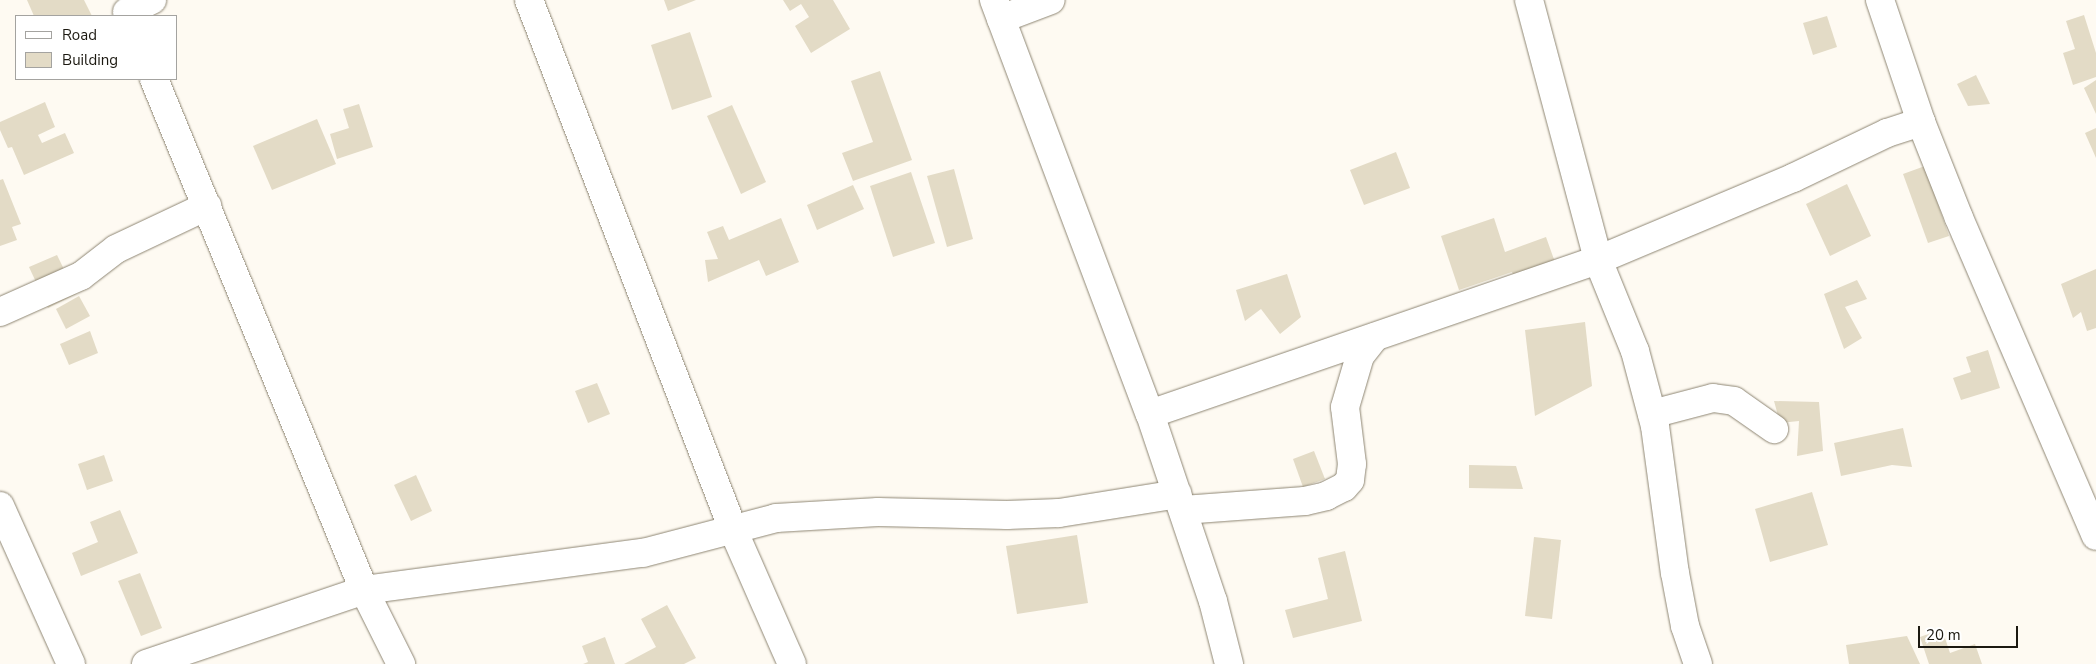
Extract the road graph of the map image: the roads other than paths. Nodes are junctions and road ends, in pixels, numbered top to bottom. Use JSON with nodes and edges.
{"nodes":[{"id":1,"x":152,"y":0,"type":"edge"},
{"id":2,"x":529,"y":0,"type":"edge"},
{"id":3,"x":1051,"y":0,"type":"edge"},
{"id":4,"x":1529,"y":0,"type":"edge"},
{"id":5,"x":1880,"y":0,"type":"edge"},
{"id":6,"x":126,"y":10,"type":"edge"},
{"id":7,"x":997,"y":10,"type":"edge"},
{"id":8,"x":154,"y":80,"type":"edge"},
{"id":9,"x":1921,"y":122,"type":"junction"},
{"id":10,"x":207,"y":206,"type":"junction"},
{"id":11,"x":1598,"y":260,"type":"junction"},
{"id":12,"x":0,"y":312,"type":"edge"},
{"id":13,"x":1375,"y":337,"type":"junction"},
{"id":14,"x":1150,"y":414,"type":"junction"},
{"id":15,"x":1652,"y":414,"type":"junction"},
{"id":16,"x":1774,"y":429,"type":"dead end"},
{"id":17,"x":1180,"y":502,"type":"junction"},
{"id":18,"x":0,"y":506,"type":"edge"},
{"id":19,"x":2094,"y":521,"type":"edge"},
{"id":20,"x":734,"y":532,"type":"junction"},
{"id":21,"x":364,"y":590,"type":"junction"},
{"id":22,"x":71,"y":664,"type":"edge"},
{"id":23,"x":146,"y":664,"type":"edge"},
{"id":24,"x":402,"y":664,"type":"edge"},
{"id":25,"x":792,"y":664,"type":"edge"},
{"id":26,"x":1228,"y":664,"type":"edge"},
{"id":27,"x":1698,"y":664,"type":"edge"}],
"edges":[{"from":1,"to":6,"type":"street"},
{"from":2,"to":20,"type":"street"},
{"from":3,"to":7,"type":"street"},
{"from":4,"to":11,"type":"street"},
{"from":5,"to":9,"type":"street"},
{"from":7,"to":14,"type":"street"},
{"from":8,"to":10,"type":"street"},
{"from":9,"to":11,"type":"street"},
{"from":9,"to":19,"type":"street"},
{"from":10,"to":12,"type":"street"},
{"from":10,"to":21,"type":"street"},
{"from":11,"to":13,"type":"street"},
{"from":11,"to":15,"type":"street"},
{"from":13,"to":14,"type":"street"},
{"from":13,"to":17,"type":"street"},
{"from":14,"to":17,"type":"street"},
{"from":15,"to":16,"type":"street"},
{"from":15,"to":27,"type":"street"},
{"from":17,"to":20,"type":"street"},
{"from":17,"to":26,"type":"street"},
{"from":18,"to":22,"type":"street"},
{"from":20,"to":21,"type":"street"},
{"from":20,"to":25,"type":"street"},
{"from":21,"to":23,"type":"street"},
{"from":21,"to":24,"type":"street"}]}
